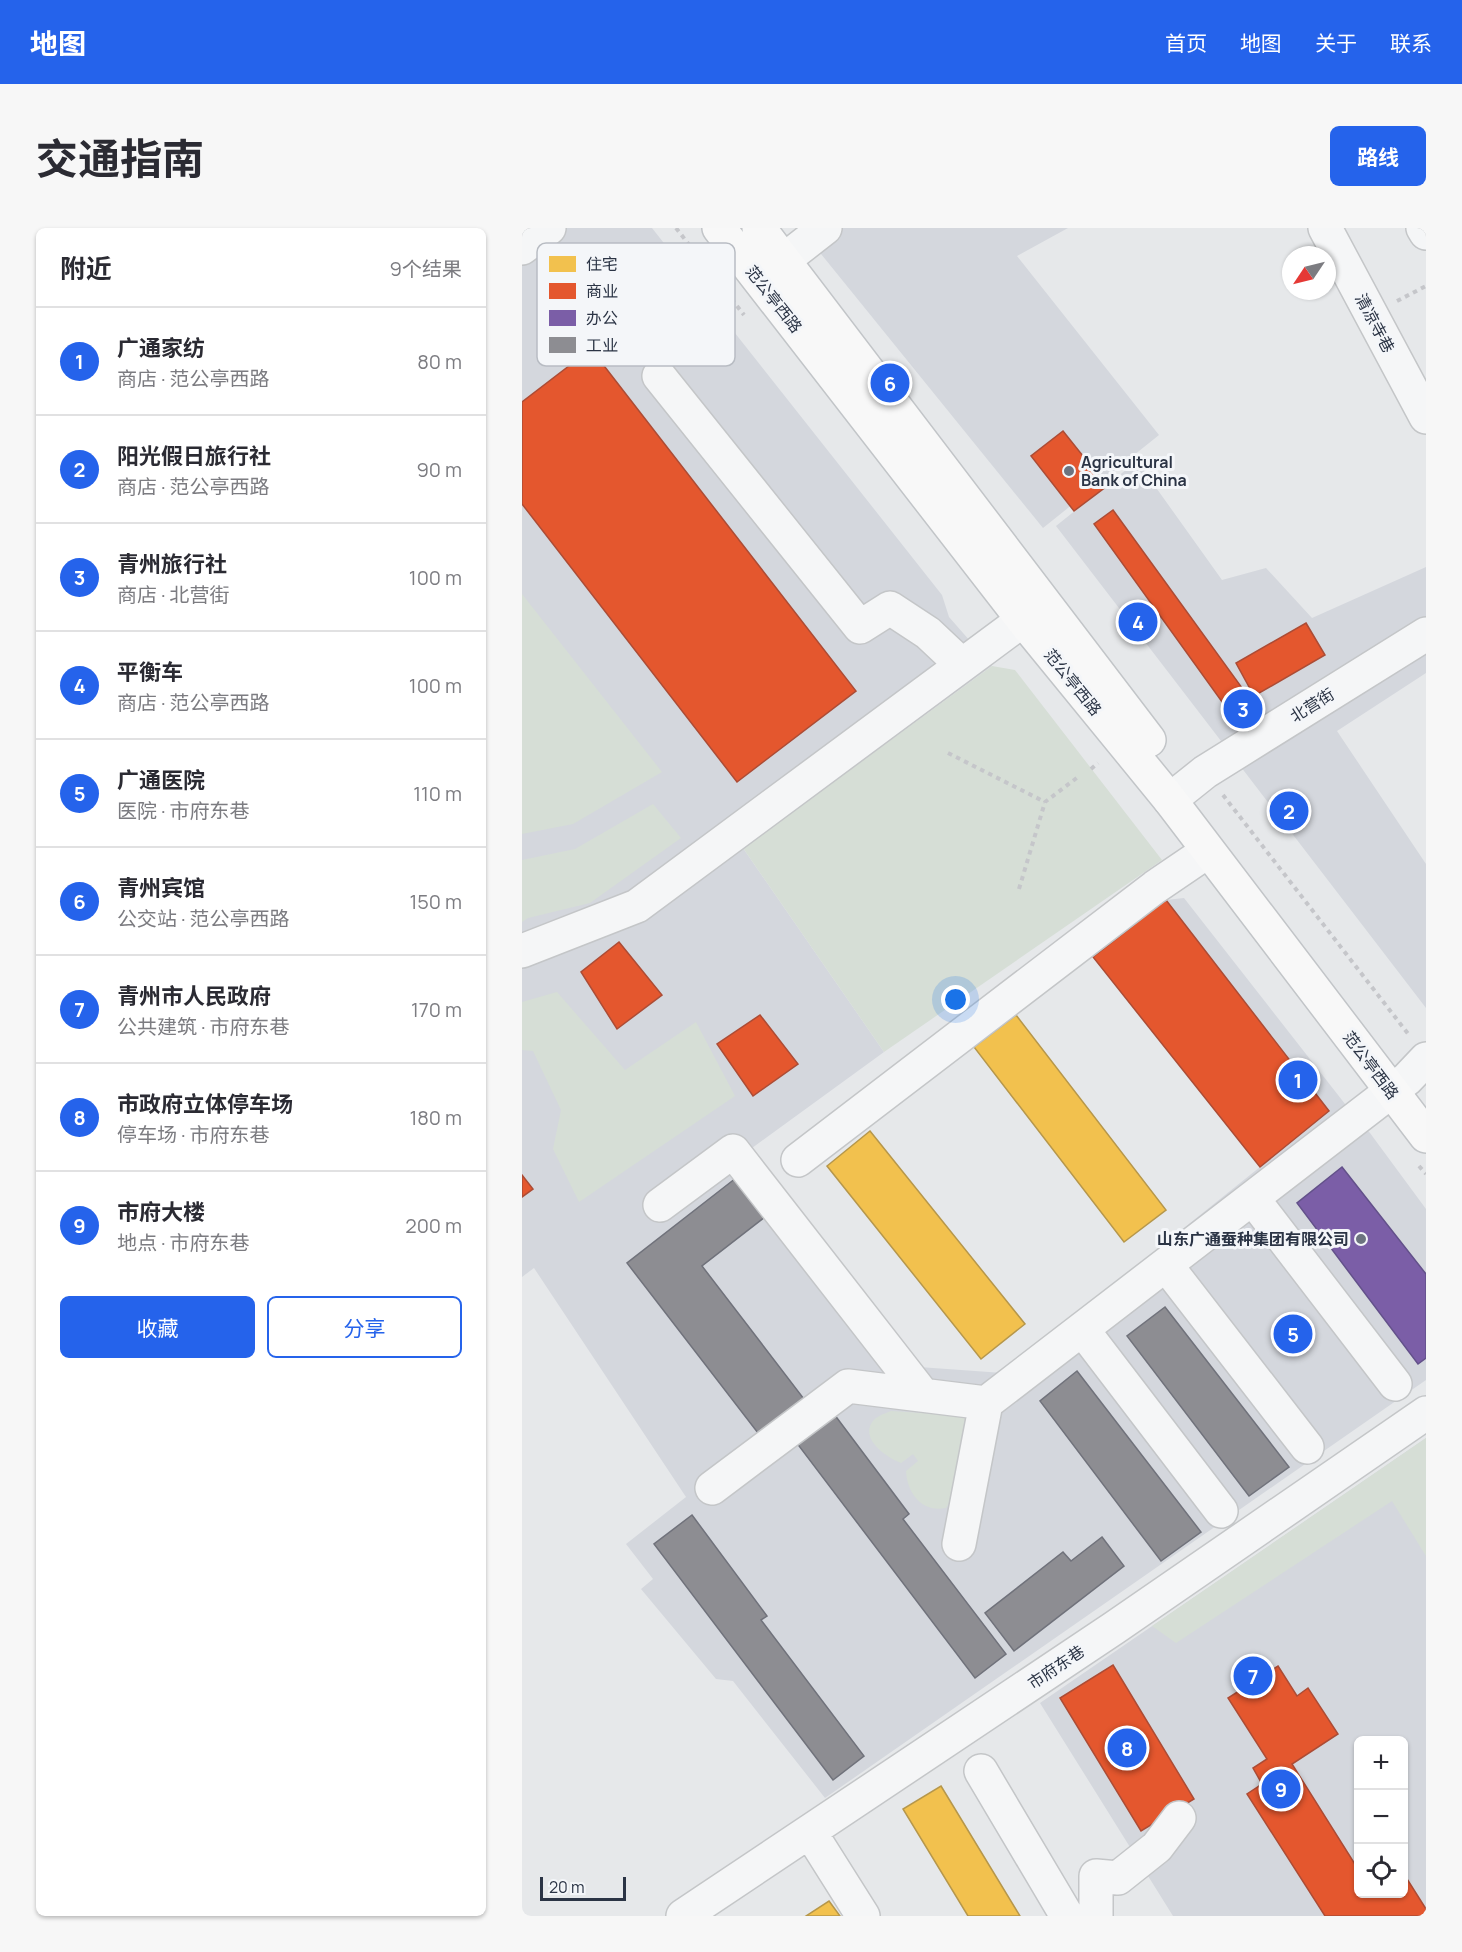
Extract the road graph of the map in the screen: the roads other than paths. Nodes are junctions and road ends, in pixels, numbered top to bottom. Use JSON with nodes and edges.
{"nodes":[{"id":1,"x":549,"y":228,"type":"edge"},
{"id":2,"x":719,"y":228,"type":"edge"},
{"id":3,"x":759,"y":228,"type":"edge"},
{"id":4,"x":825,"y":228,"type":"edge"},
{"id":5,"x":1325,"y":228,"type":"edge"},
{"id":6,"x":1424,"y":228,"type":"edge"},
{"id":7,"x":1426,"y":233,"type":"edge"},
{"id":8,"x":731,"y":243,"type":"edge"},
{"id":9,"x":522,"y":248,"type":"edge"},
{"id":10,"x":735,"y":249,"type":"edge"},
{"id":11,"x":784,"y":260,"type":"junction"},
{"id":12,"x":659,"y":376,"type":"dead end"},
{"id":13,"x":1426,"y":417,"type":"edge"},
{"id":14,"x":1023,"y":620,"type":"junction"},
{"id":15,"x":1426,"y":634,"type":"edge"},
{"id":16,"x":962,"y":665,"type":"junction"},
{"id":17,"x":1178,"y":794,"type":"junction"},
{"id":18,"x":1208,"y":851,"type":"junction"},
{"id":19,"x":522,"y":951,"type":"edge"},
{"id":20,"x":1413,"y":1083,"type":"edge"},
{"id":21,"x":1426,"y":1136,"type":"edge"},
{"id":22,"x":798,"y":1160,"type":"dead end"},
{"id":23,"x":1253,"y":1199,"type":"junction"},
{"id":24,"x":660,"y":1205,"type":"dead end"},
{"id":25,"x":1166,"y":1265,"type":"junction"},
{"id":26,"x":1082,"y":1329,"type":"junction"},
{"id":27,"x":1395,"y":1384,"type":"dead end"},
{"id":28,"x":923,"y":1395,"type":"junction"},
{"id":29,"x":986,"y":1403,"type":"junction"},
{"id":30,"x":1426,"y":1413,"type":"edge"},
{"id":31,"x":1307,"y":1447,"type":"dead end"},
{"id":32,"x":712,"y":1488,"type":"dead end"},
{"id":33,"x":1221,"y":1511,"type":"dead end"},
{"id":34,"x":958,"y":1544,"type":"dead end"},
{"id":35,"x":981,"y":1771,"type":"dead end"},
{"id":36,"x":1179,"y":1818,"type":"dead end"},
{"id":37,"x":810,"y":1832,"type":"junction"},
{"id":38,"x":683,"y":1916,"type":"edge"},
{"id":39,"x":863,"y":1916,"type":"edge"},
{"id":40,"x":1067,"y":1916,"type":"edge"},
{"id":41,"x":1096,"y":1916,"type":"edge"}],
"edges":[{"from":1,"to":9,"type":"street"},
{"from":2,"to":8,"type":"main road","name":"范公亭西路"},
{"from":3,"to":11,"type":"main road","name":"范公亭西路"},
{"from":4,"to":11,"type":"street"},
{"from":5,"to":13,"type":"street","name":"清凉寺巷"},
{"from":6,"to":7,"type":"street"},
{"from":10,"to":14,"type":"main road","name":"范公亭西路"},
{"from":11,"to":17,"type":"main road","name":"范公亭西路"},
{"from":12,"to":16,"type":"street"},
{"from":14,"to":16,"type":"street"},
{"from":14,"to":17,"type":"main road","name":"范公亭西路"},
{"from":15,"to":17,"type":"street","name":"北营街"},
{"from":16,"to":19,"type":"street"},
{"from":17,"to":18,"type":"main road","name":"范公亭西路"},
{"from":17,"to":20,"type":"main road","name":"范公亭西路"},
{"from":18,"to":20,"type":"main road","name":"范公亭西路"},
{"from":18,"to":22,"type":"street"},
{"from":20,"to":21,"type":"main road","name":"范公亭西路"},
{"from":20,"to":23,"type":"street"},
{"from":23,"to":25,"type":"street"},
{"from":23,"to":27,"type":"street"},
{"from":24,"to":28,"type":"street"},
{"from":25,"to":26,"type":"street"},
{"from":25,"to":31,"type":"street"},
{"from":26,"to":29,"type":"street"},
{"from":26,"to":33,"type":"street"},
{"from":28,"to":29,"type":"street"},
{"from":28,"to":32,"type":"street"},
{"from":29,"to":34,"type":"street"},
{"from":30,"to":37,"type":"street","name":"市府东巷"},
{"from":35,"to":40,"type":"street"},
{"from":36,"to":41,"type":"street"},
{"from":37,"to":38,"type":"street","name":"市府东巷"},
{"from":37,"to":39,"type":"street"}]}
